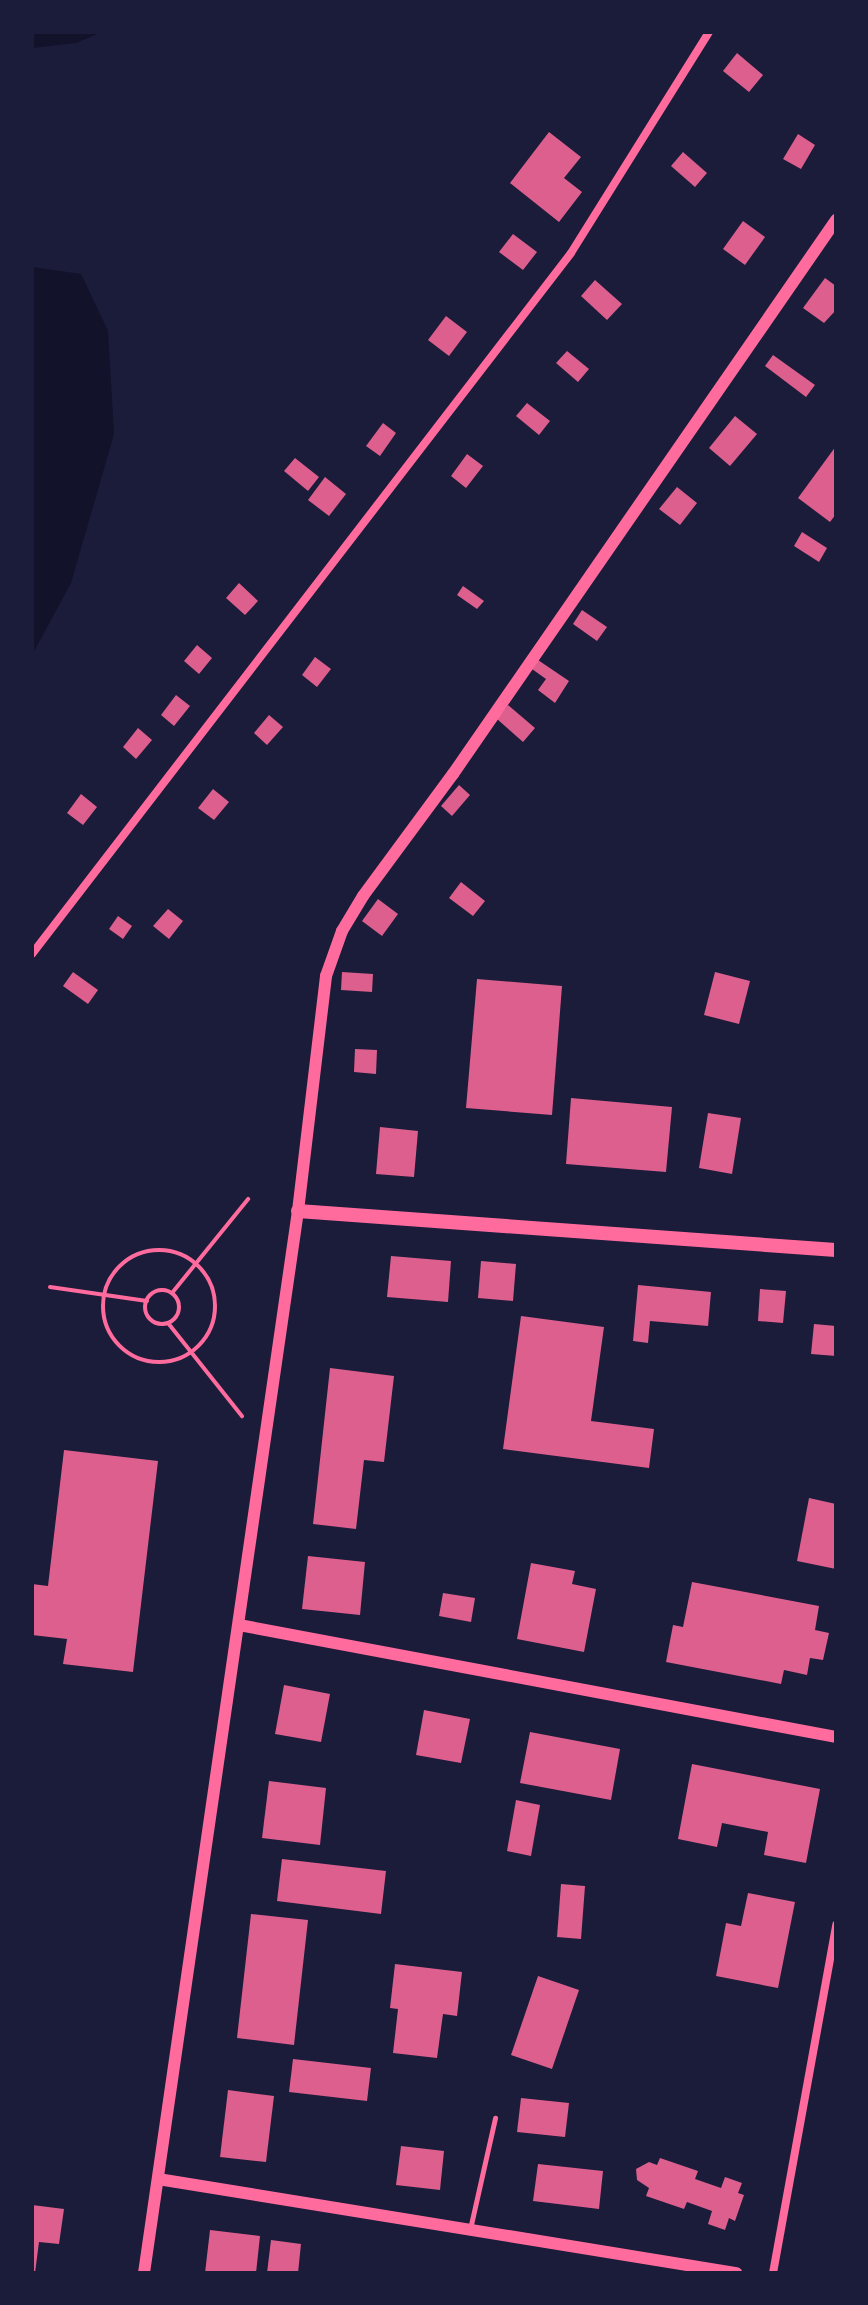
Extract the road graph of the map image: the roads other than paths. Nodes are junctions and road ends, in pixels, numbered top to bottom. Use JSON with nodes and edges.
{"nodes":[{"id":1,"x":709,"y":32,"type":"edge"},
{"id":2,"x":836,"y":220,"type":"edge"},
{"id":3,"x":32,"y":954,"type":"edge"},
{"id":4,"x":298,"y":1211,"type":"junction"},
{"id":5,"x":836,"y":1250,"type":"edge"},
{"id":6,"x":239,"y":1625,"type":"junction"},
{"id":7,"x":836,"y":1737,"type":"edge"},
{"id":8,"x":836,"y":1925,"type":"edge"},
{"id":9,"x":495,"y":2118,"type":"dead end"},
{"id":10,"x":158,"y":2179,"type":"junction"},
{"id":11,"x":470,"y":2230,"type":"junction"},
{"id":12,"x":144,"y":2273,"type":"edge"},
{"id":13,"x":736,"y":2273,"type":"edge"},
{"id":14,"x":773,"y":2273,"type":"edge"}],
"edges":[{"from":1,"to":3,"type":"street"},
{"from":2,"to":4,"type":"street"},
{"from":4,"to":5,"type":"main road"},
{"from":4,"to":6,"type":"street"},
{"from":6,"to":7,"type":"street"},
{"from":6,"to":10,"type":"street"},
{"from":8,"to":14,"type":"street"},
{"from":9,"to":11,"type":"lane"},
{"from":10,"to":11,"type":"street"},
{"from":10,"to":12,"type":"street"},
{"from":11,"to":13,"type":"street"}]}
